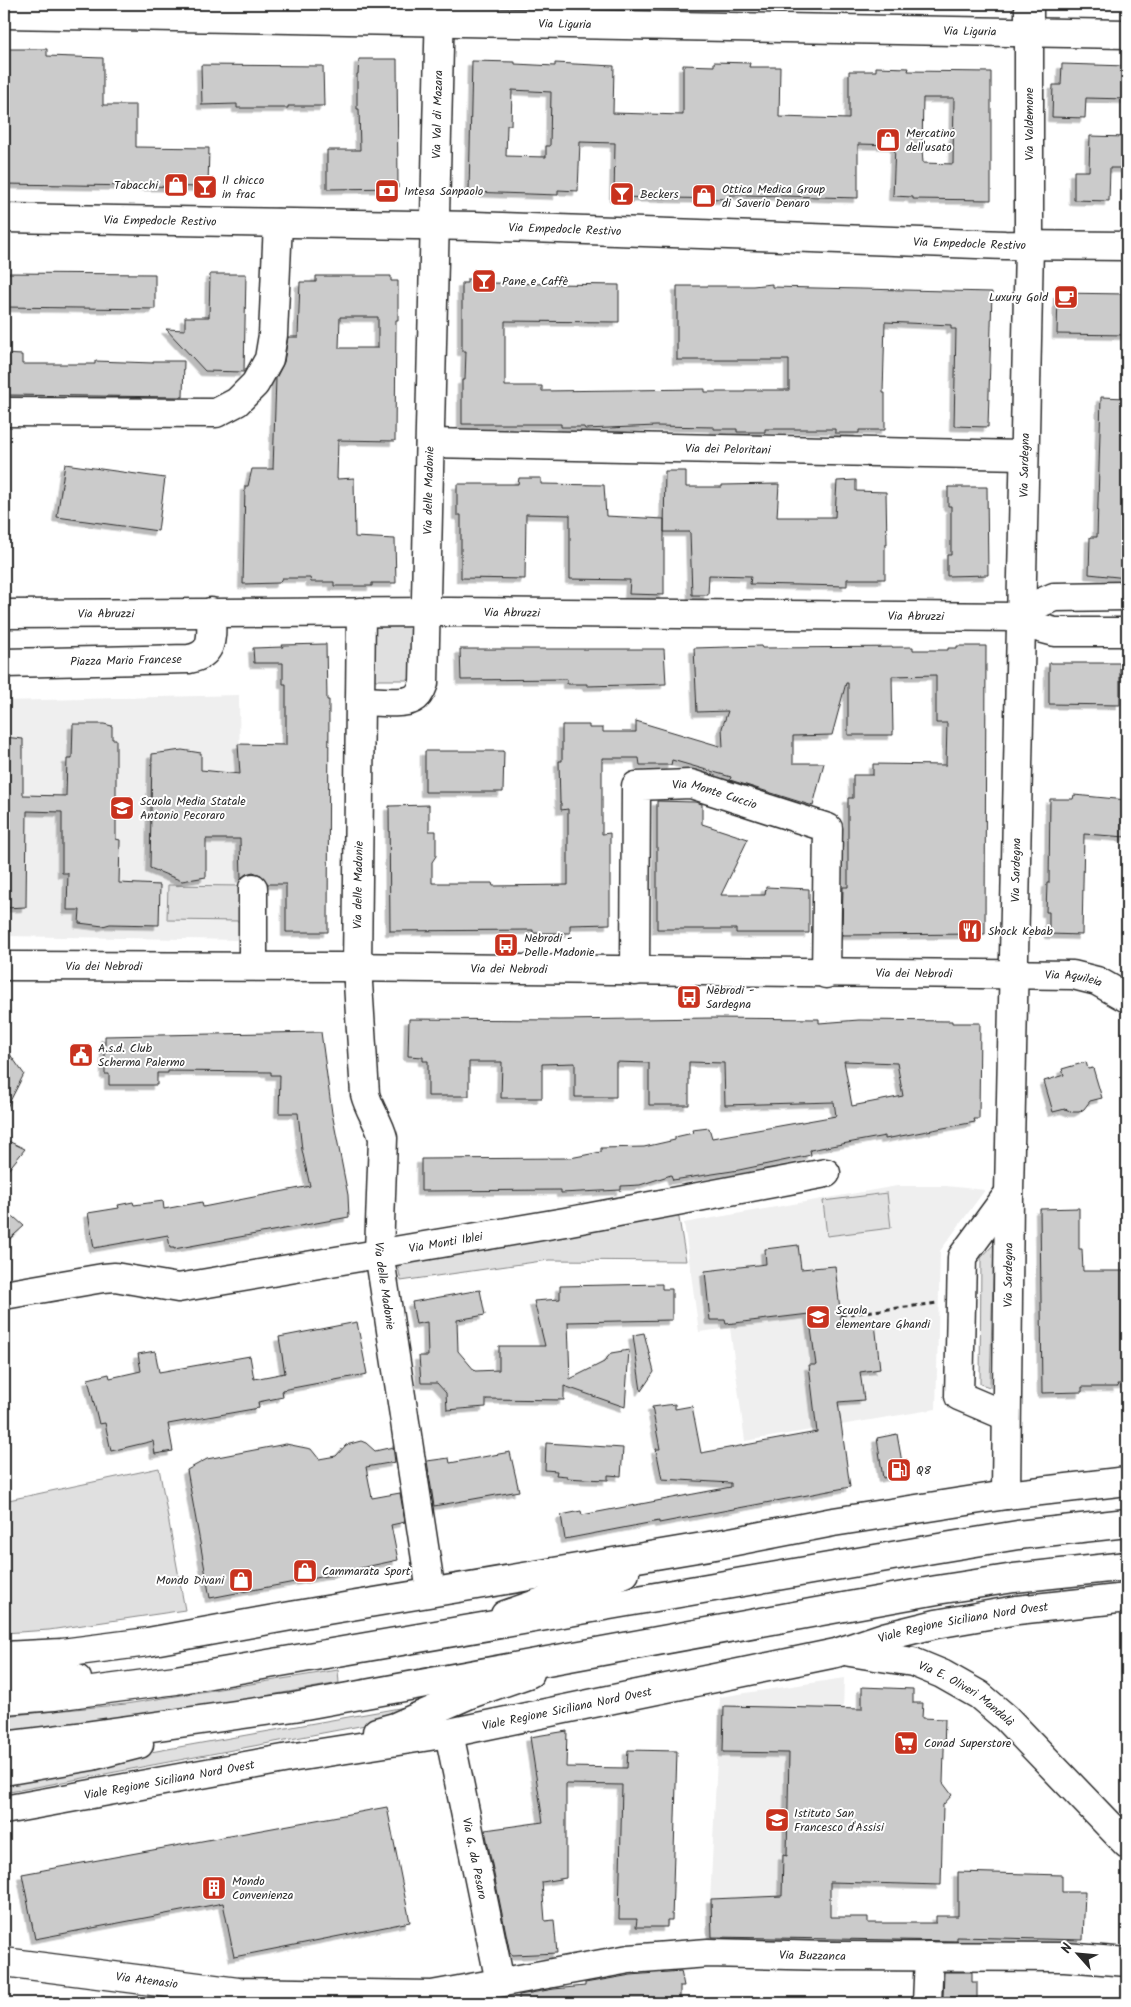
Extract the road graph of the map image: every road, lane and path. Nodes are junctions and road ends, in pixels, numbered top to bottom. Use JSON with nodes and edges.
{"nodes":[{"id":1,"x":1029,"y":4,"type":"edge"},
{"id":2,"x":440,"y":12,"type":"edge"},
{"id":3,"x":4,"y":14,"type":"edge"},
{"id":4,"x":1030,"y":33,"type":"junction"},
{"id":5,"x":1127,"y":34,"type":"edge"},
{"id":6,"x":4,"y":218,"type":"edge"},
{"id":7,"x":278,"y":223,"type":"junction"},
{"id":8,"x":435,"y":225,"type":"junction"},
{"id":9,"x":1028,"y":245,"type":"junction"},
{"id":10,"x":1127,"y":246,"type":"edge"},
{"id":11,"x":4,"y":412,"type":"edge"},
{"id":12,"x":430,"y":443,"type":"junction"},
{"id":13,"x":1023,"y":455,"type":"junction"},
{"id":14,"x":1127,"y":596,"type":"edge"},
{"id":15,"x":211,"y":612,"type":"junction"},
{"id":16,"x":361,"y":612,"type":"junction"},
{"id":17,"x":426,"y":612,"type":"junction"},
{"id":18,"x":4,"y":614,"type":"edge"},
{"id":19,"x":1020,"y":616,"type":"junction"},
{"id":20,"x":1127,"y":632,"type":"edge"},
{"id":21,"x":4,"y":663,"type":"edge"},
{"id":22,"x":360,"y":701,"type":"junction"},
{"id":23,"x":253,"y":888,"type":"dead end"},
{"id":24,"x":4,"y":966,"type":"edge"},
{"id":25,"x":253,"y":966,"type":"junction"},
{"id":26,"x":357,"y":967,"type":"junction"},
{"id":27,"x":635,"y":971,"type":"junction"},
{"id":28,"x":826,"y":974,"type":"junction"},
{"id":29,"x":1014,"y":975,"type":"junction"},
{"id":30,"x":1127,"y":998,"type":"edge"},
{"id":31,"x":826,"y":1174,"type":"dead end"},
{"id":32,"x":1009,"y":1193,"type":"junction"},
{"id":33,"x":379,"y":1252,"type":"junction"},
{"id":34,"x":4,"y":1296,"type":"edge"},
{"id":35,"x":938,"y":1303,"type":"dead end"},
{"id":36,"x":841,"y":1315,"type":"dead end"},
{"id":37,"x":1006,"y":1416,"type":"junction"},
{"id":38,"x":1127,"y":1482,"type":"edge"},
{"id":39,"x":1006,"y":1495,"type":"junction"},
{"id":40,"x":1127,"y":1523,"type":"edge"},
{"id":41,"x":715,"y":1545,"type":"junction"},
{"id":42,"x":1127,"y":1566,"type":"edge"},
{"id":43,"x":431,"y":1592,"type":"junction"},
{"id":44,"x":1127,"y":1598,"type":"edge"},
{"id":45,"x":464,"y":1629,"type":"junction"},
{"id":46,"x":844,"y":1651,"type":"junction"},
{"id":47,"x":590,"y":1654,"type":"junction"},
{"id":48,"x":4,"y":1656,"type":"edge"},
{"id":49,"x":4,"y":1678,"type":"edge"},
{"id":50,"x":176,"y":1680,"type":"junction"},
{"id":51,"x":4,"y":1700,"type":"edge"},
{"id":52,"x":294,"y":1707,"type":"junction"},
{"id":53,"x":449,"y":1733,"type":"junction"},
{"id":54,"x":4,"y":1746,"type":"edge"},
{"id":55,"x":289,"y":1758,"type":"junction"},
{"id":56,"x":4,"y":1771,"type":"edge"},
{"id":57,"x":4,"y":1810,"type":"edge"},
{"id":58,"x":1127,"y":1844,"type":"edge"},
{"id":59,"x":929,"y":1956,"type":"junction"},
{"id":60,"x":4,"y":1962,"type":"edge"},
{"id":61,"x":1127,"y":1962,"type":"edge"},
{"id":62,"x":500,"y":1982,"type":"junction"},
{"id":63,"x":927,"y":2003,"type":"edge"}],
"edges":[{"from":1,"to":4,"type":"street","name":"Via Valdemone"},
{"from":2,"to":3,"type":"street","name":"Via Liguria"},
{"from":2,"to":4,"type":"street","name":"Via Liguria"},
{"from":2,"to":8,"type":"street","name":"Via Val di Mazara"},
{"from":4,"to":5,"type":"street","name":"Via Liguria"},
{"from":4,"to":9,"type":"street","name":"Via Valdemone"},
{"from":6,"to":7,"type":"street","name":"Via Empedocle Restivo"},
{"from":7,"to":8,"type":"street","name":"Via Empedocle Restivo"},
{"from":7,"to":11,"type":"street"},
{"from":8,"to":9,"type":"street","name":"Via Empedocle Restivo"},
{"from":8,"to":12,"type":"street","name":"Via delle Madonie"},
{"from":9,"to":10,"type":"street","name":"Via Empedocle Restivo"},
{"from":9,"to":13,"type":"street","name":"Via Sardegna"},
{"from":12,"to":13,"type":"street","name":"Via dei Peloritani"},
{"from":12,"to":17,"type":"street","name":"Via delle Madonie"},
{"from":13,"to":19,"type":"street","name":"Via Sardegna"},
{"from":14,"to":19,"type":"street"},
{"from":15,"to":16,"type":"street","name":"Via Abruzzi"},
{"from":15,"to":18,"type":"street","name":"Via Abruzzi"},
{"from":15,"to":21,"type":"street","name":"Piazza Mario Francese"},
{"from":16,"to":17,"type":"street","name":"Via Abruzzi"},
{"from":16,"to":22,"type":"street"},
{"from":17,"to":19,"type":"street","name":"Via Abruzzi"},
{"from":17,"to":22,"type":"street","name":"Via delle Madonie"},
{"from":19,"to":20,"type":"street","name":"Via Abruzzi"},
{"from":19,"to":29,"type":"street","name":"Via Sardegna"},
{"from":22,"to":26,"type":"street","name":"Via delle Madonie"},
{"from":23,"to":25,"type":"street"},
{"from":24,"to":25,"type":"street","name":"Via dei Nebrodi"},
{"from":25,"to":26,"type":"street","name":"Via dei Nebrodi"},
{"from":26,"to":27,"type":"street","name":"Via dei Nebrodi"},
{"from":26,"to":33,"type":"street","name":"Via delle Madonie"},
{"from":27,"to":28,"type":"street","name":"Via dei Nebrodi"},
{"from":27,"to":28,"type":"street","name":"Via Monte Cuccio"},
{"from":28,"to":29,"type":"street","name":"Via dei Nebrodi"},
{"from":29,"to":30,"type":"street","name":"Via Aquileia"},
{"from":29,"to":32,"type":"street","name":"Via Sardegna"},
{"from":31,"to":33,"type":"street","name":"Via Monti Iblei"},
{"from":32,"to":37,"type":"street","name":"Via Sardegna"},
{"from":32,"to":37,"type":"street"},
{"from":33,"to":34,"type":"street","name":"Via Monti Iblei"},
{"from":33,"to":43,"type":"street","name":"Via delle Madonie"},
{"from":35,"to":36,"type":"path"},
{"from":37,"to":39,"type":"street","name":"Via Sardegna"},
{"from":38,"to":39,"type":"street"},
{"from":39,"to":41,"type":"street"},
{"from":40,"to":45,"type":"street"},
{"from":41,"to":43,"type":"street"},
{"from":41,"to":45,"type":"street"},
{"from":42,"to":47,"type":"street"},
{"from":43,"to":48,"type":"street"},
{"from":44,"to":46,"type":"street","name":"Viale Regione Siciliana Nord Ovest"},
{"from":45,"to":50,"type":"street"},
{"from":46,"to":53,"type":"street","name":"Viale Regione Siciliana Nord Ovest"},
{"from":46,"to":58,"type":"street","name":"Via E. Oliveri Mandalà"},
{"from":47,"to":52,"type":"street"},
{"from":47,"to":55,"type":"street"},
{"from":49,"to":50,"type":"street"},
{"from":50,"to":51,"type":"street"},
{"from":52,"to":54,"type":"street"},
{"from":52,"to":56,"type":"street"},
{"from":53,"to":55,"type":"street","name":"Viale Regione Siciliana Nord Ovest"},
{"from":53,"to":62,"type":"street","name":"Via G. da Pesaro"},
{"from":55,"to":57,"type":"street","name":"Viale Regione Siciliana Nord Ovest"},
{"from":59,"to":61,"type":"street","name":"Via Buzzanca"},
{"from":59,"to":62,"type":"street","name":"Via Buzzanca"},
{"from":59,"to":63,"type":"street"},
{"from":60,"to":62,"type":"street","name":"Via Atenasio"}]}
